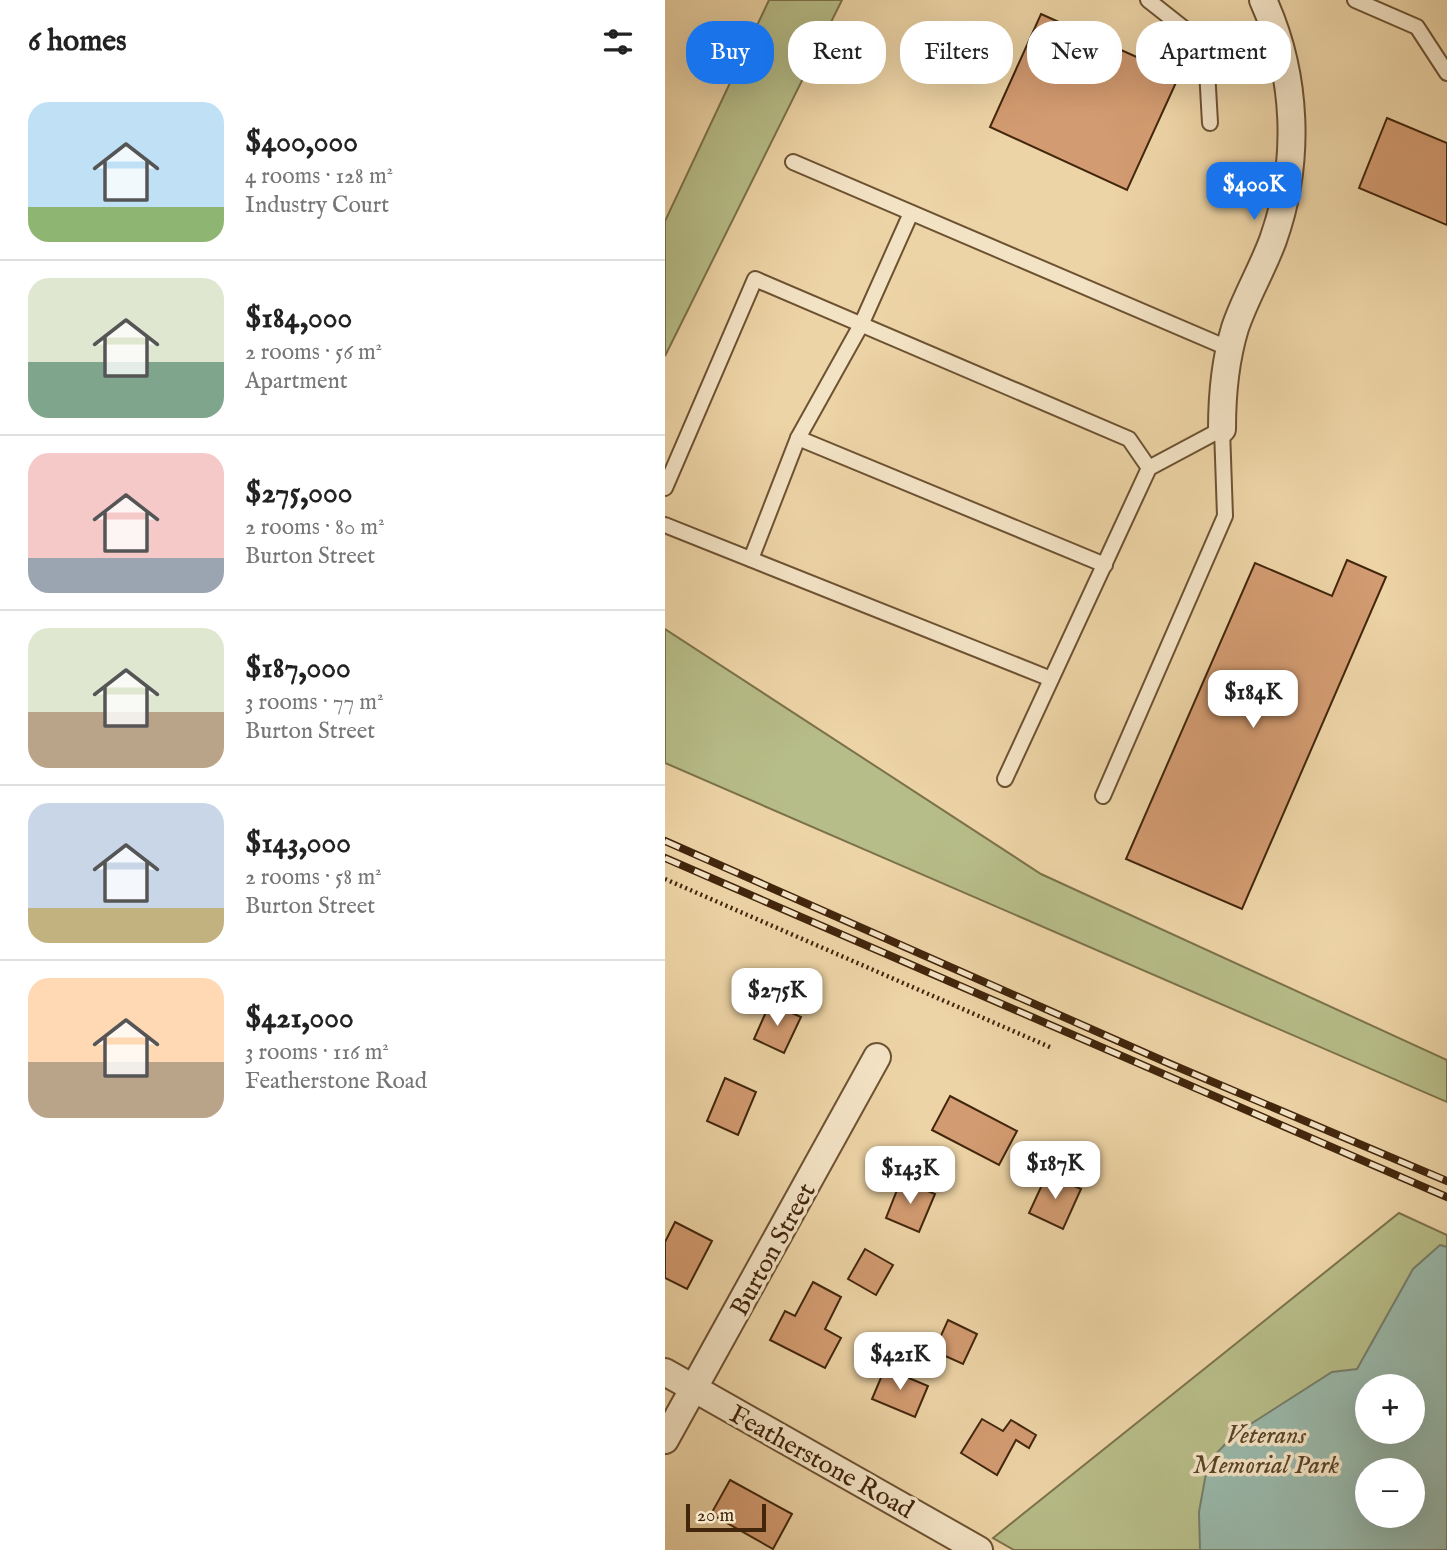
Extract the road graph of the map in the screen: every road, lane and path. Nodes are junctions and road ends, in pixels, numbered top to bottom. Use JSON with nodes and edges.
{"nodes":[{"id":1,"x":1147,"y":0,"type":"edge"},
{"id":2,"x":1263,"y":0,"type":"edge"},
{"id":3,"x":1355,"y":0,"type":"edge"},
{"id":4,"x":1447,"y":73,"type":"edge"},
{"id":5,"x":1210,"y":123,"type":"dead end"},
{"id":6,"x":793,"y":162,"type":"dead end"},
{"id":7,"x":911,"y":213,"type":"junction"},
{"id":8,"x":861,"y":325,"type":"junction"},
{"id":9,"x":1230,"y":349,"type":"junction"},
{"id":10,"x":1222,"y":429,"type":"junction"},
{"id":11,"x":798,"y":438,"type":"junction"},
{"id":12,"x":1149,"y":468,"type":"junction"},
{"id":13,"x":665,"y":488,"type":"edge"},
{"id":14,"x":665,"y":525,"type":"edge"},
{"id":15,"x":751,"y":559,"type":"junction"},
{"id":16,"x":1105,"y":565,"type":"junction"},
{"id":17,"x":1051,"y":678,"type":"junction"},
{"id":18,"x":1005,"y":779,"type":"dead end"},
{"id":19,"x":1103,"y":796,"type":"dead end"},
{"id":20,"x":665,"y":879,"type":"edge"},
{"id":21,"x":1052,"y":1048,"type":"dead end"},
{"id":22,"x":877,"y":1057,"type":"dead end"},
{"id":23,"x":665,"y":1372,"type":"edge"},
{"id":24,"x":695,"y":1389,"type":"junction"},
{"id":25,"x":665,"y":1440,"type":"edge"},
{"id":26,"x":979,"y":1550,"type":"edge"}],
"edges":[{"from":1,"to":5,"type":"lane"},
{"from":2,"to":9,"type":"street"},
{"from":3,"to":4,"type":"lane"},
{"from":6,"to":7,"type":"lane"},
{"from":7,"to":8,"type":"lane"},
{"from":7,"to":9,"type":"lane"},
{"from":8,"to":11,"type":"lane"},
{"from":8,"to":12,"type":"lane"},
{"from":8,"to":13,"type":"lane"},
{"from":9,"to":10,"type":"street"},
{"from":10,"to":12,"type":"lane"},
{"from":10,"to":19,"type":"lane"},
{"from":11,"to":15,"type":"lane"},
{"from":11,"to":16,"type":"lane"},
{"from":12,"to":16,"type":"lane"},
{"from":14,"to":15,"type":"lane"},
{"from":15,"to":17,"type":"lane"},
{"from":16,"to":17,"type":"lane"},
{"from":17,"to":18,"type":"lane"},
{"from":20,"to":21,"type":"path"},
{"from":22,"to":24,"type":"street","name":"Burton Street"},
{"from":23,"to":24,"type":"street","name":"Featherstone Road"},
{"from":24,"to":25,"type":"street","name":"Burton Street"},
{"from":24,"to":26,"type":"street","name":"Featherstone Road"}]}
